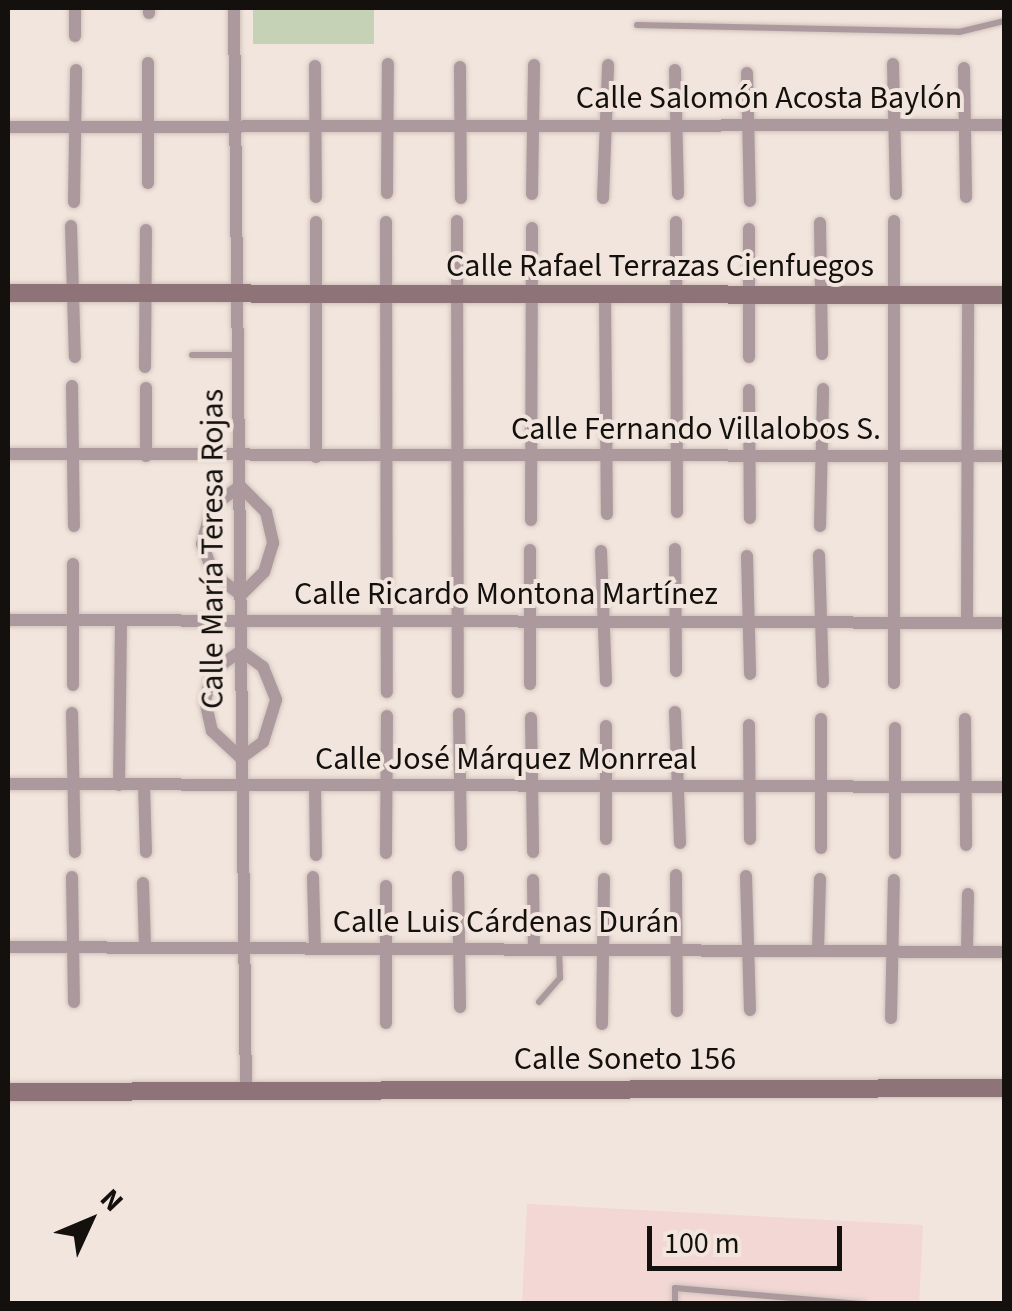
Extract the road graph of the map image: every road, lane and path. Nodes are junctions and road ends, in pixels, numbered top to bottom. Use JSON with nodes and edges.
{"nodes":[{"id":1,"x":75,"y":8,"type":"edge"},
{"id":2,"x":234,"y":8,"type":"edge"},
{"id":3,"x":1004,"y":21,"type":"edge"},
{"id":4,"x":637,"y":24,"type":"dead end"},
{"id":5,"x":75,"y":36,"type":"dead end"},
{"id":6,"x":148,"y":62,"type":"dead end"},
{"id":7,"x":388,"y":64,"type":"dead end"},
{"id":8,"x":893,"y":64,"type":"dead end"},
{"id":9,"x":534,"y":65,"type":"dead end"},
{"id":10,"x":608,"y":65,"type":"dead end"},
{"id":11,"x":315,"y":66,"type":"dead end"},
{"id":12,"x":460,"y":67,"type":"dead end"},
{"id":13,"x":964,"y":68,"type":"dead end"},
{"id":14,"x":76,"y":70,"type":"dead end"},
{"id":15,"x":676,"y":70,"type":"dead end"},
{"id":16,"x":748,"y":74,"type":"dead end"},
{"id":17,"x":748,"y":125,"type":"junction"},
{"id":18,"x":894,"y":125,"type":"junction"},
{"id":19,"x":964,"y":125,"type":"junction"},
{"id":20,"x":1004,"y":125,"type":"edge"},
{"id":21,"x":74,"y":126,"type":"junction"},
{"id":22,"x":146,"y":126,"type":"junction"},
{"id":23,"x":534,"y":126,"type":"junction"},
{"id":24,"x":608,"y":126,"type":"junction"},
{"id":25,"x":676,"y":126,"type":"junction"},
{"id":26,"x":8,"y":127,"type":"edge"},
{"id":27,"x":316,"y":127,"type":"junction"},
{"id":28,"x":387,"y":127,"type":"junction"},
{"id":29,"x":458,"y":127,"type":"junction"},
{"id":30,"x":236,"y":128,"type":"junction"},
{"id":31,"x":148,"y":183,"type":"dead end"},
{"id":32,"x":387,"y":193,"type":"dead end"},
{"id":33,"x":532,"y":194,"type":"dead end"},
{"id":34,"x":678,"y":194,"type":"dead end"},
{"id":35,"x":896,"y":194,"type":"dead end"},
{"id":36,"x":966,"y":197,"type":"dead end"},
{"id":37,"x":316,"y":198,"type":"dead end"},
{"id":38,"x":461,"y":198,"type":"dead end"},
{"id":39,"x":603,"y":198,"type":"dead end"},
{"id":40,"x":750,"y":200,"type":"dead end"},
{"id":41,"x":74,"y":202,"type":"dead end"},
{"id":42,"x":458,"y":220,"type":"dead end"},
{"id":43,"x":894,"y":221,"type":"dead end"},
{"id":44,"x":316,"y":222,"type":"dead end"},
{"id":45,"x":386,"y":222,"type":"dead end"},
{"id":46,"x":676,"y":222,"type":"dead end"},
{"id":47,"x":820,"y":223,"type":"dead end"},
{"id":48,"x":71,"y":226,"type":"dead end"},
{"id":49,"x":532,"y":228,"type":"dead end"},
{"id":50,"x":749,"y":229,"type":"dead end"},
{"id":51,"x":146,"y":230,"type":"dead end"},
{"id":52,"x":8,"y":294,"type":"edge"},
{"id":53,"x":74,"y":294,"type":"junction"},
{"id":54,"x":145,"y":295,"type":"junction"},
{"id":55,"x":896,"y":295,"type":"junction"},
{"id":56,"x":968,"y":295,"type":"junction"},
{"id":57,"x":1004,"y":295,"type":"edge"},
{"id":58,"x":316,"y":296,"type":"junction"},
{"id":59,"x":388,"y":296,"type":"junction"},
{"id":60,"x":460,"y":296,"type":"junction"},
{"id":61,"x":534,"y":296,"type":"junction"},
{"id":62,"x":606,"y":296,"type":"junction"},
{"id":63,"x":676,"y":296,"type":"junction"},
{"id":64,"x":750,"y":296,"type":"junction"},
{"id":65,"x":822,"y":296,"type":"junction"},
{"id":66,"x":238,"y":297,"type":"junction"},
{"id":67,"x":822,"y":354,"type":"dead end"},
{"id":68,"x":192,"y":355,"type":"dead end"},
{"id":69,"x":239,"y":355,"type":"junction"},
{"id":70,"x":75,"y":357,"type":"dead end"},
{"id":71,"x":750,"y":357,"type":"dead end"},
{"id":72,"x":144,"y":367,"type":"dead end"},
{"id":73,"x":72,"y":386,"type":"dead end"},
{"id":74,"x":146,"y":388,"type":"dead end"},
{"id":75,"x":823,"y":389,"type":"dead end"},
{"id":76,"x":749,"y":390,"type":"dead end"},
{"id":77,"x":8,"y":454,"type":"edge"},
{"id":78,"x":76,"y":455,"type":"junction"},
{"id":79,"x":146,"y":456,"type":"junction"},
{"id":80,"x":821,"y":456,"type":"junction"},
{"id":81,"x":897,"y":456,"type":"junction"},
{"id":82,"x":969,"y":456,"type":"junction"},
{"id":83,"x":1004,"y":456,"type":"edge"},
{"id":84,"x":388,"y":457,"type":"junction"},
{"id":85,"x":462,"y":457,"type":"junction"},
{"id":86,"x":530,"y":457,"type":"junction"},
{"id":87,"x":609,"y":457,"type":"junction"},
{"id":88,"x":676,"y":457,"type":"junction"},
{"id":89,"x":748,"y":457,"type":"junction"},
{"id":90,"x":241,"y":458,"type":"junction"},
{"id":91,"x":316,"y":458,"type":"junction"},
{"id":92,"x":240,"y":486,"type":"junction"},
{"id":93,"x":676,"y":512,"type":"dead end"},
{"id":94,"x":607,"y":514,"type":"dead end"},
{"id":95,"x":750,"y":518,"type":"dead end"},
{"id":96,"x":531,"y":520,"type":"dead end"},
{"id":97,"x":74,"y":526,"type":"dead end"},
{"id":98,"x":820,"y":526,"type":"dead end"},
{"id":99,"x":675,"y":548,"type":"dead end"},
{"id":100,"x":530,"y":550,"type":"dead end"},
{"id":101,"x":601,"y":551,"type":"dead end"},
{"id":102,"x":819,"y":554,"type":"dead end"},
{"id":103,"x":747,"y":556,"type":"dead end"},
{"id":104,"x":72,"y":564,"type":"dead end"},
{"id":105,"x":241,"y":595,"type":"junction"},
{"id":106,"x":8,"y":620,"type":"edge"},
{"id":107,"x":73,"y":620,"type":"junction"},
{"id":108,"x":121,"y":620,"type":"junction"},
{"id":109,"x":241,"y":621,"type":"junction"},
{"id":110,"x":390,"y":622,"type":"junction"},
{"id":111,"x":462,"y":622,"type":"junction"},
{"id":112,"x":529,"y":622,"type":"junction"},
{"id":113,"x":604,"y":622,"type":"junction"},
{"id":114,"x":675,"y":622,"type":"junction"},
{"id":115,"x":750,"y":622,"type":"junction"},
{"id":116,"x":821,"y":622,"type":"junction"},
{"id":117,"x":894,"y":622,"type":"junction"},
{"id":118,"x":968,"y":622,"type":"junction"},
{"id":119,"x":1004,"y":623,"type":"edge"},
{"id":120,"x":241,"y":651,"type":"junction"},
{"id":121,"x":676,"y":671,"type":"dead end"},
{"id":122,"x":750,"y":674,"type":"dead end"},
{"id":123,"x":606,"y":681,"type":"dead end"},
{"id":124,"x":824,"y":682,"type":"dead end"},
{"id":125,"x":73,"y":684,"type":"dead end"},
{"id":126,"x":530,"y":684,"type":"dead end"},
{"id":127,"x":894,"y":684,"type":"dead end"},
{"id":128,"x":387,"y":692,"type":"dead end"},
{"id":129,"x":458,"y":692,"type":"dead end"},
{"id":130,"x":676,"y":712,"type":"dead end"},
{"id":131,"x":72,"y":714,"type":"dead end"},
{"id":132,"x":458,"y":714,"type":"dead end"},
{"id":133,"x":387,"y":716,"type":"dead end"},
{"id":134,"x":532,"y":718,"type":"dead end"},
{"id":135,"x":821,"y":719,"type":"dead end"},
{"id":136,"x":966,"y":720,"type":"dead end"},
{"id":137,"x":749,"y":724,"type":"dead end"},
{"id":138,"x":606,"y":726,"type":"dead end"},
{"id":139,"x":896,"y":728,"type":"dead end"},
{"id":140,"x":241,"y":758,"type":"junction"},
{"id":141,"x":8,"y":784,"type":"edge"},
{"id":142,"x":72,"y":784,"type":"junction"},
{"id":143,"x":119,"y":785,"type":"junction"},
{"id":144,"x":144,"y":785,"type":"junction"},
{"id":145,"x":241,"y":786,"type":"junction"},
{"id":146,"x":315,"y":786,"type":"junction"},
{"id":147,"x":387,"y":786,"type":"junction"},
{"id":148,"x":461,"y":786,"type":"junction"},
{"id":149,"x":530,"y":787,"type":"junction"},
{"id":150,"x":604,"y":787,"type":"junction"},
{"id":151,"x":678,"y":787,"type":"junction"},
{"id":152,"x":750,"y":787,"type":"junction"},
{"id":153,"x":822,"y":787,"type":"junction"},
{"id":154,"x":893,"y":787,"type":"junction"},
{"id":155,"x":964,"y":787,"type":"junction"},
{"id":156,"x":1004,"y":787,"type":"edge"},
{"id":157,"x":750,"y":838,"type":"dead end"},
{"id":158,"x":606,"y":839,"type":"dead end"},
{"id":159,"x":680,"y":844,"type":"dead end"},
{"id":160,"x":461,"y":845,"type":"dead end"},
{"id":161,"x":966,"y":845,"type":"dead end"},
{"id":162,"x":821,"y":848,"type":"dead end"},
{"id":163,"x":75,"y":852,"type":"dead end"},
{"id":164,"x":146,"y":852,"type":"dead end"},
{"id":165,"x":532,"y":852,"type":"dead end"},
{"id":166,"x":386,"y":853,"type":"dead end"},
{"id":167,"x":895,"y":854,"type":"dead end"},
{"id":168,"x":316,"y":855,"type":"dead end"},
{"id":169,"x":676,"y":875,"type":"dead end"},
{"id":170,"x":746,"y":876,"type":"dead end"},
{"id":171,"x":72,"y":877,"type":"dead end"},
{"id":172,"x":313,"y":877,"type":"dead end"},
{"id":173,"x":458,"y":877,"type":"dead end"},
{"id":174,"x":604,"y":879,"type":"dead end"},
{"id":175,"x":533,"y":880,"type":"dead end"},
{"id":176,"x":820,"y":880,"type":"dead end"},
{"id":177,"x":894,"y":880,"type":"dead end"},
{"id":178,"x":143,"y":883,"type":"dead end"},
{"id":179,"x":386,"y":886,"type":"dead end"},
{"id":180,"x":968,"y":894,"type":"dead end"},
{"id":181,"x":8,"y":946,"type":"edge"},
{"id":182,"x":73,"y":947,"type":"junction"},
{"id":183,"x":145,"y":948,"type":"junction"},
{"id":184,"x":241,"y":948,"type":"junction"},
{"id":185,"x":315,"y":949,"type":"junction"},
{"id":186,"x":388,"y":949,"type":"junction"},
{"id":187,"x":462,"y":950,"type":"junction"},
{"id":188,"x":534,"y":950,"type":"junction"},
{"id":189,"x":559,"y":950,"type":"junction"},
{"id":190,"x":605,"y":950,"type":"junction"},
{"id":191,"x":678,"y":950,"type":"junction"},
{"id":192,"x":750,"y":951,"type":"junction"},
{"id":193,"x":818,"y":952,"type":"junction"},
{"id":194,"x":892,"y":952,"type":"junction"},
{"id":195,"x":968,"y":952,"type":"junction"},
{"id":196,"x":1004,"y":952,"type":"edge"},
{"id":197,"x":74,"y":1002,"type":"dead end"},
{"id":198,"x":539,"y":1002,"type":"dead end"},
{"id":199,"x":460,"y":1007,"type":"dead end"},
{"id":200,"x":750,"y":1010,"type":"dead end"},
{"id":201,"x":676,"y":1011,"type":"dead end"},
{"id":202,"x":891,"y":1018,"type":"dead end"},
{"id":203,"x":386,"y":1023,"type":"dead end"},
{"id":204,"x":602,"y":1024,"type":"dead end"},
{"id":205,"x":1004,"y":1088,"type":"edge"},
{"id":206,"x":246,"y":1091,"type":"junction"},
{"id":207,"x":8,"y":1092,"type":"edge"},
{"id":208,"x":675,"y":1304,"type":"edge"},
{"id":209,"x":863,"y":1304,"type":"edge"}],
"edges":[{"from":1,"to":5,"type":"street"},
{"from":2,"to":30,"type":"street","name":"Calle María Teresa Rojas"},
{"from":3,"to":4,"type":"lane"},
{"from":6,"to":22,"type":"street"},
{"from":7,"to":28,"type":"street"},
{"from":8,"to":18,"type":"street"},
{"from":9,"to":23,"type":"street","name":"Calle Salomón Acosta Baylón"},
{"from":10,"to":24,"type":"street"},
{"from":11,"to":27,"type":"street"},
{"from":12,"to":29,"type":"street"},
{"from":13,"to":19,"type":"street"},
{"from":14,"to":21,"type":"street"},
{"from":15,"to":25,"type":"street"},
{"from":16,"to":17,"type":"street"},
{"from":17,"to":18,"type":"street","name":"Calle Salomón Acosta Baylón"},
{"from":17,"to":25,"type":"street","name":"Calle Salomón Acosta Baylón"},
{"from":17,"to":40,"type":"street"},
{"from":18,"to":19,"type":"street","name":"Calle Salomón Acosta Baylón"},
{"from":18,"to":35,"type":"street"},
{"from":19,"to":20,"type":"street","name":"Calle Salomón Acosta Baylón"},
{"from":19,"to":36,"type":"street"},
{"from":21,"to":22,"type":"street","name":"Calle Salomón Acosta Baylón"},
{"from":21,"to":26,"type":"street","name":"Calle Salomón Acosta Baylón"},
{"from":21,"to":41,"type":"street"},
{"from":22,"to":30,"type":"street","name":"Calle Salomón Acosta Baylón"},
{"from":22,"to":31,"type":"street"},
{"from":23,"to":24,"type":"street","name":"Calle Salomón Acosta Baylón"},
{"from":23,"to":29,"type":"street","name":"Calle Salomón Acosta Baylón"},
{"from":23,"to":33,"type":"street"},
{"from":24,"to":25,"type":"street","name":"Calle Salomón Acosta Baylón"},
{"from":24,"to":39,"type":"street"},
{"from":25,"to":34,"type":"street"},
{"from":27,"to":28,"type":"street","name":"Calle Salomón Acosta Baylón"},
{"from":27,"to":30,"type":"street","name":"Calle Salomón Acosta Baylón"},
{"from":27,"to":37,"type":"street"},
{"from":28,"to":29,"type":"street","name":"Calle Salomón Acosta Baylón"},
{"from":28,"to":32,"type":"street"},
{"from":29,"to":38,"type":"street"},
{"from":30,"to":66,"type":"street","name":"Calle María Teresa Rojas"},
{"from":42,"to":60,"type":"street"},
{"from":43,"to":55,"type":"street"},
{"from":44,"to":58,"type":"street"},
{"from":45,"to":59,"type":"street"},
{"from":46,"to":63,"type":"street"},
{"from":47,"to":65,"type":"street"},
{"from":48,"to":53,"type":"street"},
{"from":49,"to":61,"type":"street"},
{"from":50,"to":64,"type":"street"},
{"from":51,"to":54,"type":"street"},
{"from":52,"to":53,"type":"street","name":"Calle Rafael Terrazas Cienfuegos"},
{"from":53,"to":54,"type":"street","name":"Calle Rafael Terrazas Cienfuegos"},
{"from":53,"to":70,"type":"street"},
{"from":54,"to":66,"type":"street","name":"Calle Rafael Terrazas Cienfuegos"},
{"from":54,"to":72,"type":"street"},
{"from":55,"to":56,"type":"street","name":"Calle Rafael Terrazas Cienfuegos"},
{"from":55,"to":65,"type":"street","name":"Calle Rafael Terrazas Cienfuegos"},
{"from":55,"to":81,"type":"street"},
{"from":56,"to":57,"type":"street","name":"Calle Rafael Terrazas Cienfuegos"},
{"from":56,"to":82,"type":"street"},
{"from":58,"to":59,"type":"street","name":"Calle Rafael Terrazas Cienfuegos"},
{"from":58,"to":66,"type":"street","name":"Calle Rafael Terrazas Cienfuegos"},
{"from":58,"to":91,"type":"street"},
{"from":59,"to":60,"type":"street","name":"Calle Rafael Terrazas Cienfuegos"},
{"from":59,"to":84,"type":"street"},
{"from":60,"to":61,"type":"street","name":"Calle Rafael Terrazas Cienfuegos"},
{"from":60,"to":85,"type":"street"},
{"from":61,"to":62,"type":"street","name":"Calle Rafael Terrazas Cienfuegos"},
{"from":61,"to":86,"type":"street"},
{"from":62,"to":63,"type":"street","name":"Calle Rafael Terrazas Cienfuegos"},
{"from":62,"to":87,"type":"street"},
{"from":63,"to":64,"type":"street","name":"Calle Rafael Terrazas Cienfuegos"},
{"from":63,"to":88,"type":"street"},
{"from":64,"to":65,"type":"street","name":"Calle Rafael Terrazas Cienfuegos"},
{"from":64,"to":71,"type":"street"},
{"from":65,"to":67,"type":"street"},
{"from":66,"to":69,"type":"street","name":"Calle María Teresa Rojas"},
{"from":68,"to":69,"type":"lane"},
{"from":69,"to":90,"type":"street","name":"Calle María Teresa Rojas"},
{"from":73,"to":78,"type":"street"},
{"from":74,"to":79,"type":"street"},
{"from":75,"to":80,"type":"street"},
{"from":76,"to":89,"type":"street"},
{"from":77,"to":78,"type":"street","name":"Calle Fernando Villalobos S."},
{"from":78,"to":79,"type":"street","name":"Calle Fernando Villalobos S."},
{"from":78,"to":97,"type":"street"},
{"from":79,"to":90,"type":"street","name":"Calle Fernando Villalobos S."},
{"from":80,"to":81,"type":"street","name":"Calle Fernando Villalobos S."},
{"from":80,"to":89,"type":"street","name":"Calle Fernando Villalobos S."},
{"from":80,"to":98,"type":"street"},
{"from":81,"to":82,"type":"street","name":"Calle Fernando Villalobos S."},
{"from":81,"to":117,"type":"street"},
{"from":82,"to":83,"type":"street","name":"Calle Fernando Villalobos S."},
{"from":82,"to":118,"type":"street"},
{"from":84,"to":85,"type":"street","name":"Calle Fernando Villalobos S."},
{"from":84,"to":91,"type":"street","name":"Calle Fernando Villalobos S."},
{"from":84,"to":110,"type":"street"},
{"from":85,"to":86,"type":"street","name":"Calle Fernando Villalobos S."},
{"from":85,"to":111,"type":"street"},
{"from":86,"to":87,"type":"street","name":"Calle Fernando Villalobos S."},
{"from":86,"to":96,"type":"street"},
{"from":87,"to":88,"type":"street","name":"Calle Fernando Villalobos S."},
{"from":87,"to":94,"type":"street"},
{"from":88,"to":89,"type":"street","name":"Calle Fernando Villalobos S."},
{"from":88,"to":93,"type":"street"},
{"from":89,"to":95,"type":"street"},
{"from":90,"to":91,"type":"street","name":"Calle Fernando Villalobos S."},
{"from":90,"to":92,"type":"street","name":"Calle María Teresa Rojas"},
{"from":92,"to":105,"type":"street","name":"Calle María Teresa Rojas"},
{"from":92,"to":105,"type":"street"},
{"from":92,"to":105,"type":"street"},
{"from":99,"to":114,"type":"street"},
{"from":100,"to":112,"type":"street"},
{"from":101,"to":113,"type":"street"},
{"from":102,"to":116,"type":"street"},
{"from":103,"to":115,"type":"street"},
{"from":104,"to":107,"type":"street"},
{"from":105,"to":109,"type":"street","name":"Calle María Teresa Rojas"},
{"from":106,"to":107,"type":"street","name":"Calle Ricardo Montona Martínez"},
{"from":107,"to":108,"type":"street","name":"Calle Ricardo Montona Martínez"},
{"from":107,"to":125,"type":"street"},
{"from":108,"to":109,"type":"street","name":"Calle Ricardo Montona Martínez"},
{"from":108,"to":143,"type":"street"},
{"from":109,"to":110,"type":"street","name":"Calle Ricardo Montona Martínez"},
{"from":109,"to":120,"type":"street","name":"Calle María Teresa Rojas"},
{"from":110,"to":111,"type":"street","name":"Calle Ricardo Montona Martínez"},
{"from":110,"to":128,"type":"street"},
{"from":111,"to":112,"type":"street","name":"Calle Ricardo Montona Martínez"},
{"from":111,"to":129,"type":"street"},
{"from":112,"to":113,"type":"street","name":"Calle Ricardo Montona Martínez"},
{"from":112,"to":126,"type":"street"},
{"from":113,"to":114,"type":"street","name":"Calle Ricardo Montona Martínez"},
{"from":113,"to":123,"type":"street"},
{"from":114,"to":115,"type":"street","name":"Calle Ricardo Montona Martínez"},
{"from":114,"to":121,"type":"street"},
{"from":115,"to":116,"type":"street","name":"Calle Ricardo Montona Martínez"},
{"from":115,"to":122,"type":"street"},
{"from":116,"to":117,"type":"street","name":"Calle Ricardo Montona Martínez"},
{"from":116,"to":124,"type":"street"},
{"from":117,"to":118,"type":"street","name":"Calle Ricardo Montona Martínez"},
{"from":117,"to":127,"type":"street"},
{"from":118,"to":119,"type":"street","name":"Calle Ricardo Montona Martínez"},
{"from":120,"to":140,"type":"street","name":"Calle María Teresa Rojas"},
{"from":120,"to":140,"type":"street"},
{"from":120,"to":140,"type":"street"},
{"from":130,"to":151,"type":"street"},
{"from":131,"to":142,"type":"street"},
{"from":132,"to":148,"type":"street"},
{"from":133,"to":147,"type":"street"},
{"from":134,"to":149,"type":"street"},
{"from":135,"to":153,"type":"street"},
{"from":136,"to":155,"type":"street"},
{"from":137,"to":152,"type":"street"},
{"from":138,"to":150,"type":"street"},
{"from":139,"to":154,"type":"street"},
{"from":140,"to":145,"type":"street","name":"Calle María Teresa Rojas"},
{"from":141,"to":142,"type":"street","name":"Calle José Márquez Monrreal"},
{"from":142,"to":143,"type":"street","name":"Calle José Márquez Monrreal"},
{"from":142,"to":163,"type":"street"},
{"from":143,"to":144,"type":"street","name":"Calle José Márquez Monrreal"},
{"from":144,"to":145,"type":"street","name":"Calle José Márquez Monrreal"},
{"from":144,"to":164,"type":"street"},
{"from":145,"to":146,"type":"street","name":"Calle José Márquez Monrreal"},
{"from":145,"to":184,"type":"street","name":"Calle María Teresa Rojas"},
{"from":146,"to":147,"type":"street","name":"Calle José Márquez Monrreal"},
{"from":146,"to":168,"type":"street"},
{"from":147,"to":148,"type":"street","name":"Calle José Márquez Monrreal"},
{"from":147,"to":166,"type":"street"},
{"from":148,"to":149,"type":"street","name":"Calle José Márquez Monrreal"},
{"from":148,"to":160,"type":"street"},
{"from":149,"to":150,"type":"street","name":"Calle José Márquez Monrreal"},
{"from":149,"to":165,"type":"street"},
{"from":150,"to":151,"type":"street","name":"Calle José Márquez Monrreal"},
{"from":150,"to":158,"type":"street"},
{"from":151,"to":152,"type":"street","name":"Calle José Márquez Monrreal"},
{"from":151,"to":159,"type":"street"},
{"from":152,"to":153,"type":"street","name":"Calle José Márquez Monrreal"},
{"from":152,"to":157,"type":"street"},
{"from":153,"to":154,"type":"street","name":"Calle José Márquez Monrreal"},
{"from":153,"to":162,"type":"street"},
{"from":154,"to":155,"type":"street","name":"Calle José Márquez Monrreal"},
{"from":154,"to":167,"type":"street"},
{"from":155,"to":156,"type":"street","name":"Calle José Márquez Monrreal"},
{"from":155,"to":161,"type":"street"},
{"from":169,"to":191,"type":"street"},
{"from":170,"to":192,"type":"street"},
{"from":171,"to":182,"type":"street"},
{"from":172,"to":185,"type":"street"},
{"from":173,"to":187,"type":"street"},
{"from":174,"to":190,"type":"street"},
{"from":175,"to":188,"type":"street"},
{"from":176,"to":193,"type":"street"},
{"from":177,"to":194,"type":"street"},
{"from":178,"to":183,"type":"street"},
{"from":179,"to":186,"type":"street"},
{"from":180,"to":195,"type":"street"},
{"from":181,"to":182,"type":"street","name":"Calle Luis Cárdenas Durán"},
{"from":182,"to":183,"type":"street","name":"Calle Luis Cárdenas Durán"},
{"from":182,"to":197,"type":"street"},
{"from":183,"to":184,"type":"street","name":"Calle Luis Cárdenas Durán"},
{"from":184,"to":185,"type":"street","name":"Calle Luis Cárdenas Durán"},
{"from":184,"to":206,"type":"street","name":"Calle María Teresa Rojas"},
{"from":185,"to":186,"type":"street","name":"Calle Luis Cárdenas Durán"},
{"from":186,"to":187,"type":"street","name":"Calle Luis Cárdenas Durán"},
{"from":186,"to":203,"type":"street"},
{"from":187,"to":188,"type":"street","name":"Calle Luis Cárdenas Durán"},
{"from":187,"to":199,"type":"street"},
{"from":188,"to":189,"type":"street","name":"Calle Luis Cárdenas Durán"},
{"from":189,"to":190,"type":"street","name":"Calle Luis Cárdenas Durán"},
{"from":189,"to":198,"type":"lane"},
{"from":190,"to":191,"type":"street","name":"Calle Luis Cárdenas Durán"},
{"from":190,"to":204,"type":"street"},
{"from":191,"to":192,"type":"street","name":"Calle Luis Cárdenas Durán"},
{"from":191,"to":201,"type":"street"},
{"from":192,"to":193,"type":"street","name":"Calle Luis Cárdenas Durán"},
{"from":192,"to":200,"type":"street"},
{"from":193,"to":194,"type":"street","name":"Calle Luis Cárdenas Durán"},
{"from":194,"to":195,"type":"street","name":"Calle Luis Cárdenas Durán"},
{"from":194,"to":202,"type":"street"},
{"from":195,"to":196,"type":"street","name":"Calle Luis Cárdenas Durán"},
{"from":205,"to":206,"type":"street","name":"Calle Soneto 156"},
{"from":206,"to":207,"type":"street","name":"Calle Soneto 156"},
{"from":208,"to":209,"type":"lane"}]}
